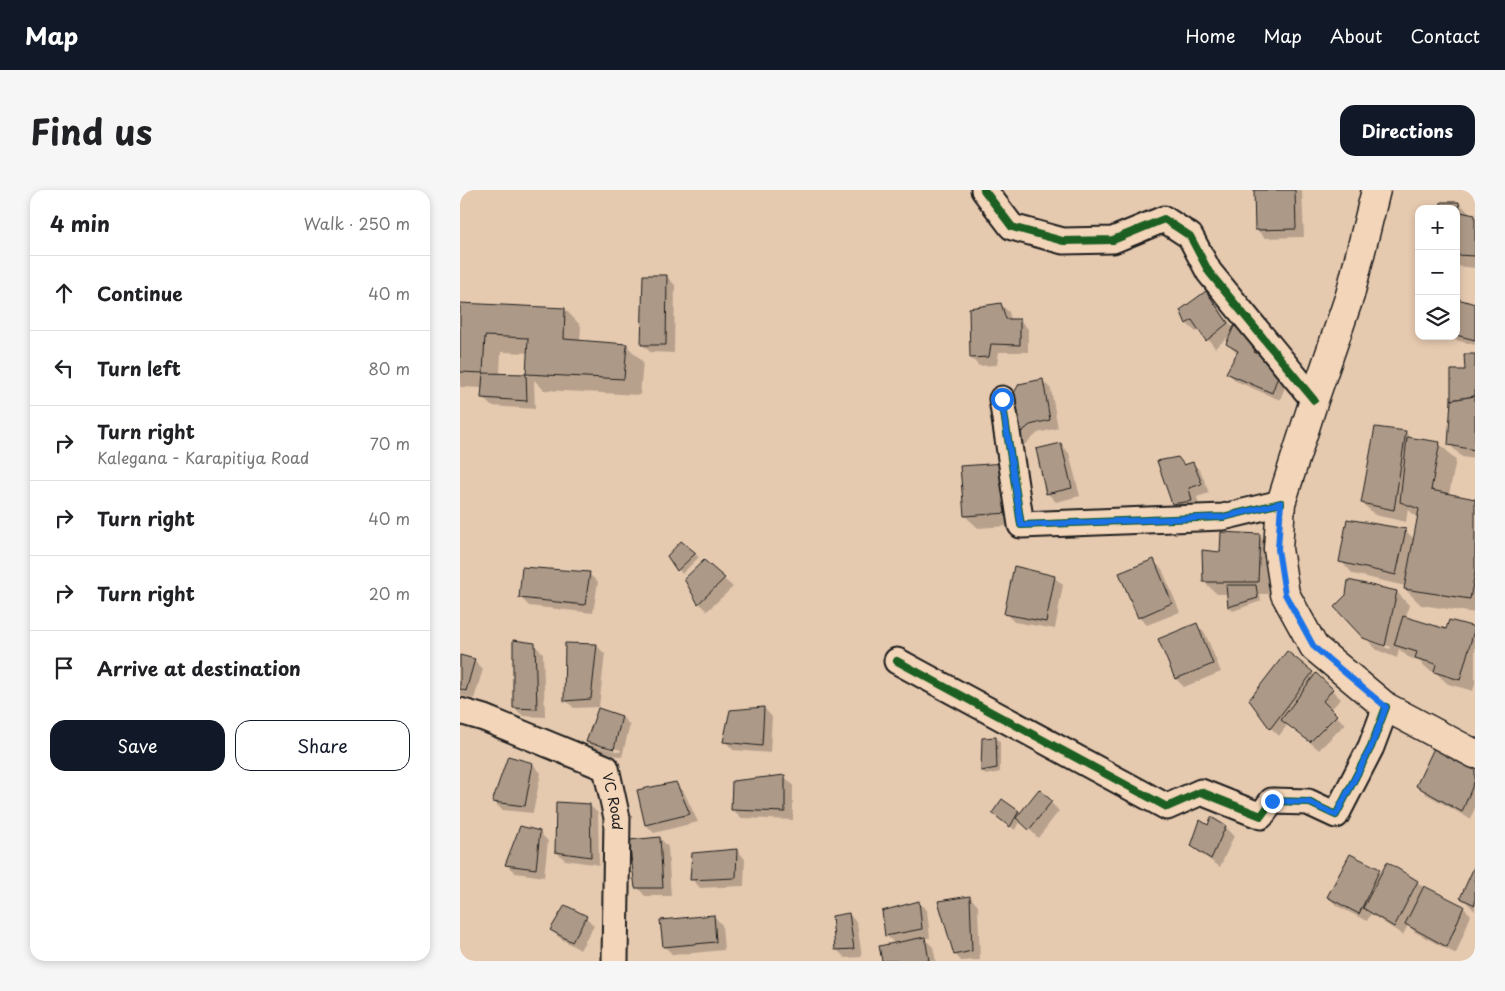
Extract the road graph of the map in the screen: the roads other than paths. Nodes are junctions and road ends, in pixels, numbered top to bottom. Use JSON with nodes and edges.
{"nodes":[{"id":1,"x":984,"y":190,"type":"edge"},
{"id":2,"x":1376,"y":190,"type":"edge"},
{"id":3,"x":1002,"y":399,"type":"dead end"},
{"id":4,"x":1314,"y":400,"type":"junction"},
{"id":5,"x":1281,"y":503,"type":"junction"},
{"id":6,"x":897,"y":661,"type":"dead end"},
{"id":7,"x":1386,"y":707,"type":"junction"},
{"id":8,"x":460,"y":711,"type":"edge"},
{"id":9,"x":1475,"y":754,"type":"edge"},
{"id":10,"x":615,"y":961,"type":"edge"}],
"edges":[{"from":1,"to":4,"type":"street"},
{"from":2,"to":4,"type":"main road"},
{"from":3,"to":5,"type":"street"},
{"from":4,"to":5,"type":"main road"},
{"from":5,"to":7,"type":"main road"},
{"from":6,"to":7,"type":"street"},
{"from":7,"to":9,"type":"main road"},
{"from":8,"to":10,"type":"street","name":"VC Road"}]}
